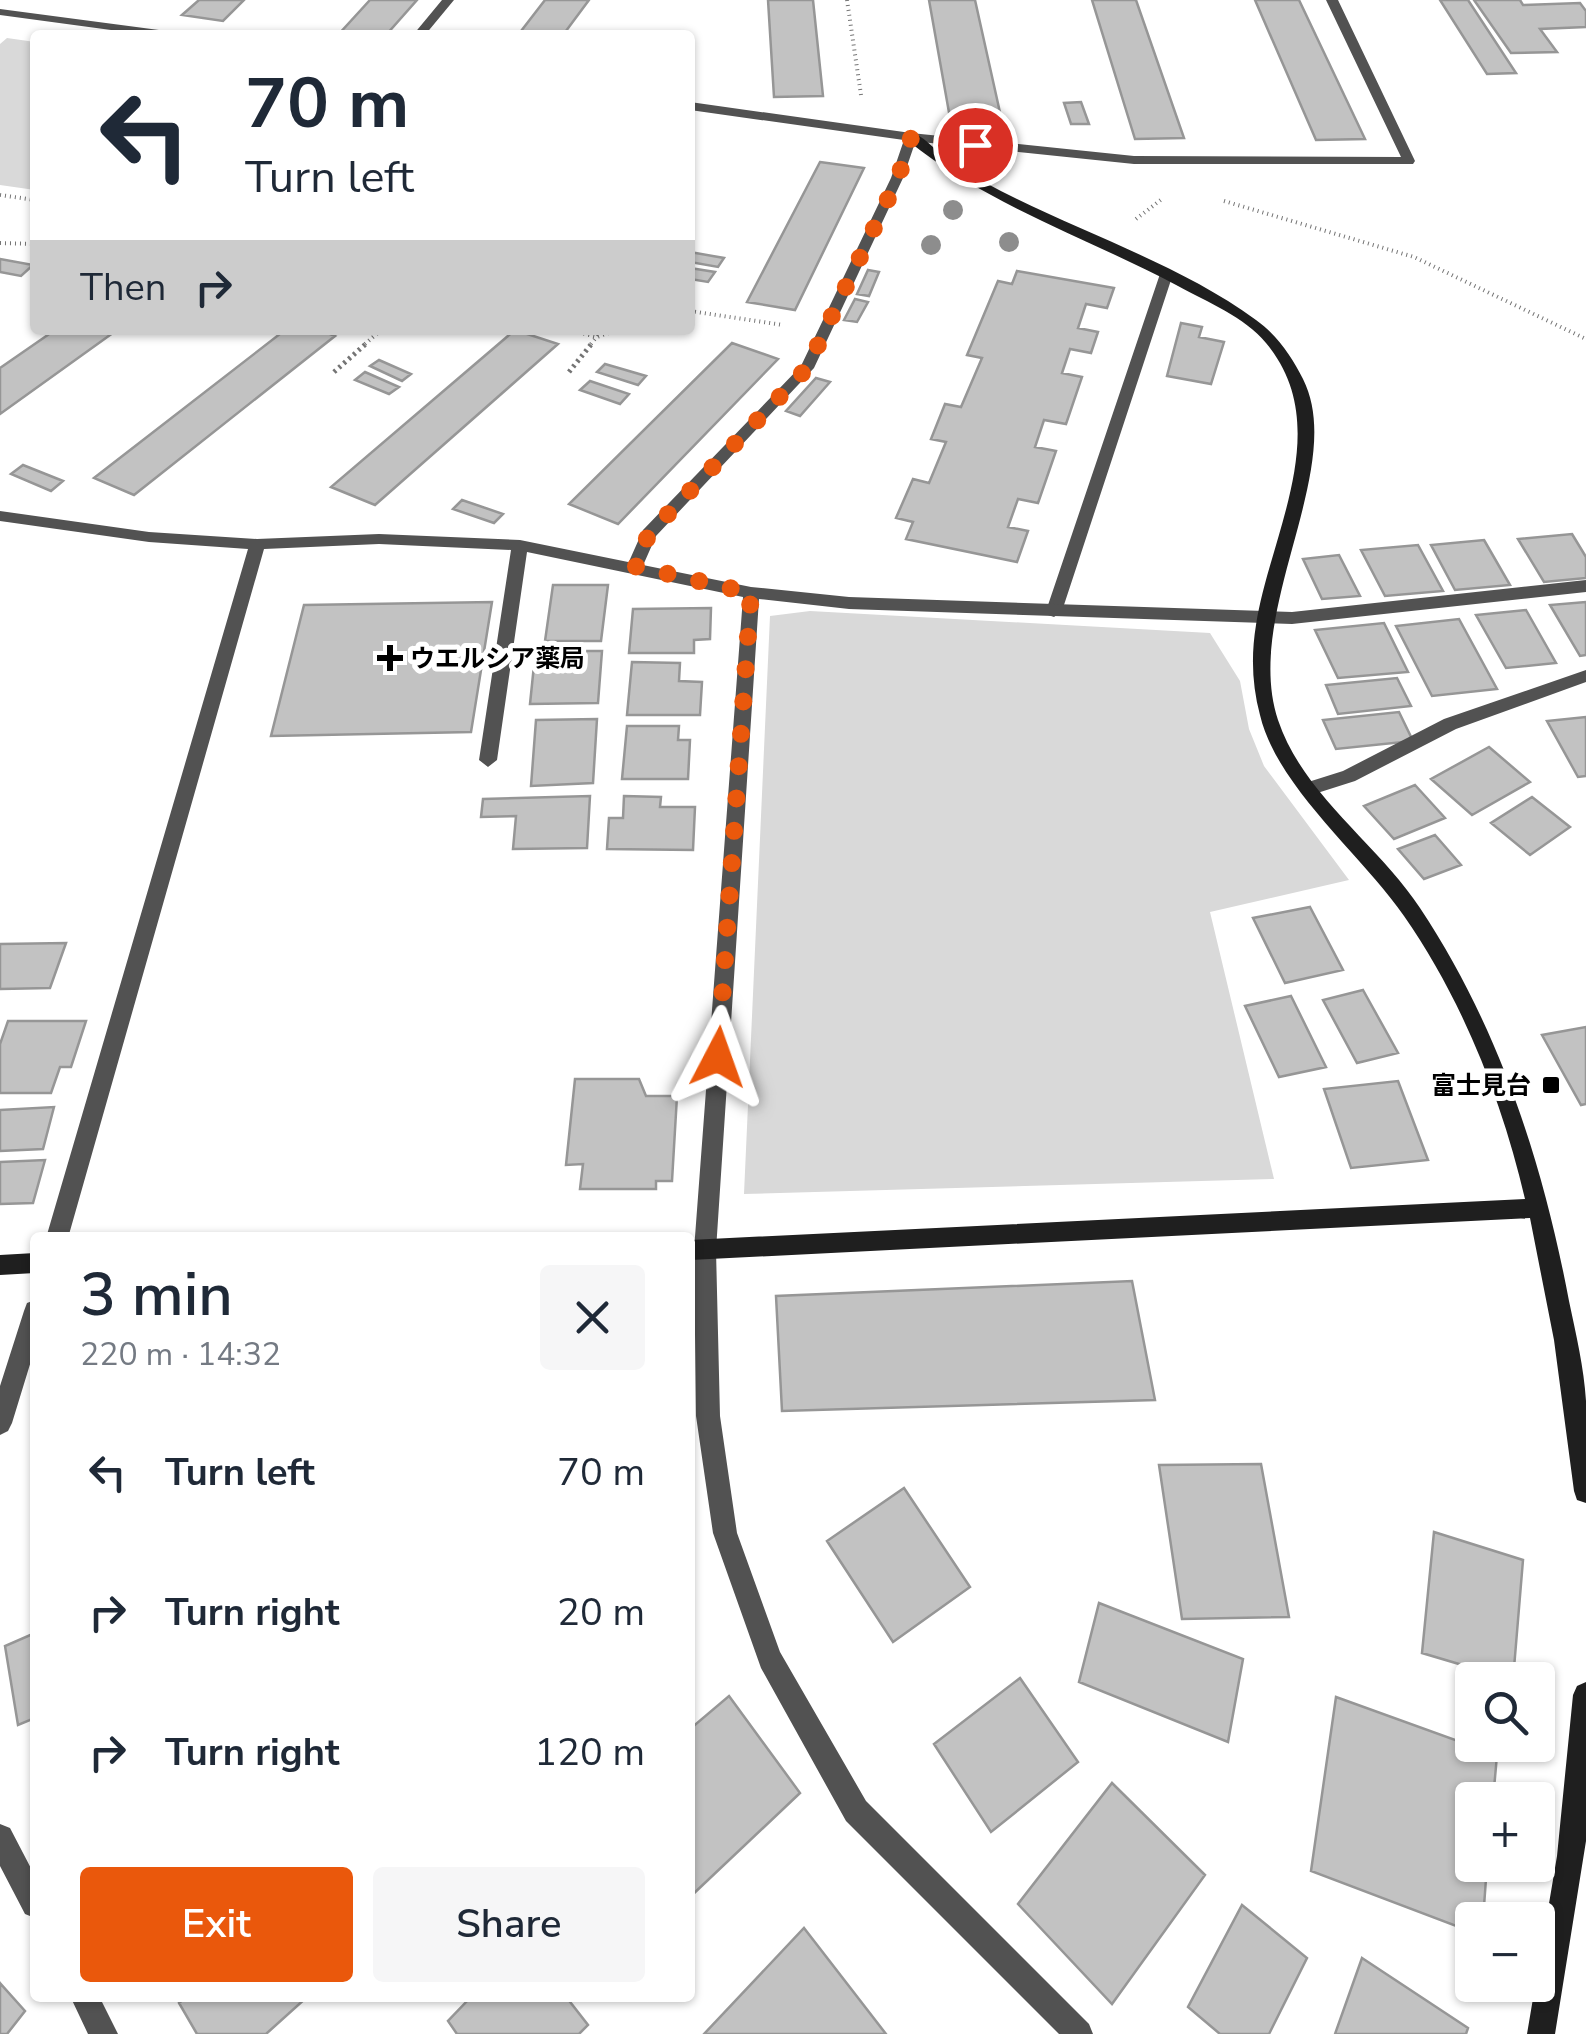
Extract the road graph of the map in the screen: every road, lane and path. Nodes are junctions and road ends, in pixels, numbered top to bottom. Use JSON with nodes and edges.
{"nodes":[{"id":1,"x":448,"y":0,"type":"edge"},
{"id":2,"x":847,"y":0,"type":"edge"},
{"id":3,"x":1332,"y":0,"type":"edge"},
{"id":4,"x":0,"y":12,"type":"edge"},
{"id":5,"x":136,"y":30,"type":"edge"},
{"id":6,"x":423,"y":30,"type":"edge"},
{"id":7,"x":695,"y":107,"type":"edge"},
{"id":8,"x":854,"y":130,"type":"junction"},
{"id":9,"x":911,"y":138,"type":"junction"},
{"id":10,"x":0,"y":195,"type":"edge"},
{"id":11,"x":1172,"y":197,"type":"dead end"},
{"id":12,"x":30,"y":199,"type":"edge"},
{"id":13,"x":1220,"y":200,"type":"dead end"},
{"id":14,"x":0,"y":243,"type":"edge"},
{"id":15,"x":30,"y":244,"type":"edge"},
{"id":16,"x":1105,"y":244,"type":"junction"},
{"id":17,"x":1166,"y":274,"type":"junction"},
{"id":18,"x":695,"y":312,"type":"edge"},
{"id":19,"x":826,"y":332,"type":"junction"},
{"id":20,"x":375,"y":335,"type":"edge"},
{"id":21,"x":589,"y":335,"type":"edge"},
{"id":22,"x":603,"y":335,"type":"edge"},
{"id":23,"x":597,"y":337,"type":"junction"},
{"id":24,"x":1586,"y":339,"type":"edge"},
{"id":25,"x":334,"y":372,"type":"dead end"},
{"id":26,"x":569,"y":372,"type":"dead end"},
{"id":27,"x":0,"y":516,"type":"edge"},
{"id":28,"x":257,"y":544,"type":"junction"},
{"id":29,"x":520,"y":545,"type":"junction"},
{"id":30,"x":634,"y":566,"type":"junction"},
{"id":31,"x":1586,"y":586,"type":"edge"},
{"id":32,"x":751,"y":593,"type":"junction"},
{"id":33,"x":1054,"y":611,"type":"junction"},
{"id":34,"x":1266,"y":616,"type":"junction"},
{"id":35,"x":1586,"y":676,"type":"edge"},
{"id":36,"x":488,"y":760,"type":"dead end"},
{"id":37,"x":1311,"y":788,"type":"junction"},
{"id":38,"x":1540,"y":1208,"type":"junction"},
{"id":39,"x":59,"y":1232,"type":"edge"},
{"id":40,"x":697,"y":1250,"type":"edge"},
{"id":41,"x":30,"y":1264,"type":"edge"},
{"id":42,"x":0,"y":1265,"type":"edge"},
{"id":43,"x":30,"y":1327,"type":"edge"},
{"id":44,"x":0,"y":1423,"type":"edge"},
{"id":45,"x":1586,"y":1491,"type":"edge"},
{"id":46,"x":1586,"y":1695,"type":"edge"},
{"id":47,"x":0,"y":1838,"type":"edge"},
{"id":48,"x":1579,"y":1860,"type":"edge"},
{"id":49,"x":30,"y":1895,"type":"edge"},
{"id":50,"x":87,"y":2002,"type":"edge"},
{"id":51,"x":104,"y":2034,"type":"edge"},
{"id":52,"x":1078,"y":2034,"type":"edge"},
{"id":53,"x":1540,"y":2034,"type":"edge"}],
"edges":[{"from":1,"to":6,"type":"street"},
{"from":2,"to":8,"type":"path"},
{"from":3,"to":9,"type":"street"},
{"from":4,"to":5,"type":"street"},
{"from":7,"to":8,"type":"street"},
{"from":8,"to":9,"type":"street"},
{"from":9,"to":16,"type":"street"},
{"from":9,"to":19,"type":"street"},
{"from":10,"to":12,"type":"path"},
{"from":11,"to":16,"type":"path"},
{"from":13,"to":24,"type":"path"},
{"from":14,"to":15,"type":"path"},
{"from":16,"to":17,"type":"street"},
{"from":17,"to":33,"type":"street"},
{"from":17,"to":34,"type":"street"},
{"from":18,"to":19,"type":"path"},
{"from":19,"to":30,"type":"street"},
{"from":20,"to":25,"type":"path"},
{"from":21,"to":23,"type":"path"},
{"from":22,"to":23,"type":"path"},
{"from":23,"to":26,"type":"path"},
{"from":27,"to":28,"type":"street"},
{"from":28,"to":29,"type":"street"},
{"from":28,"to":39,"type":"street"},
{"from":29,"to":30,"type":"street"},
{"from":29,"to":36,"type":"street"},
{"from":30,"to":32,"type":"street"},
{"from":31,"to":34,"type":"street"},
{"from":32,"to":33,"type":"street"},
{"from":32,"to":40,"type":"street"},
{"from":33,"to":34,"type":"street"},
{"from":34,"to":37,"type":"street"},
{"from":35,"to":37,"type":"street"},
{"from":37,"to":38,"type":"street"},
{"from":38,"to":40,"type":"street"},
{"from":38,"to":45,"type":"street"},
{"from":40,"to":52,"type":"street"},
{"from":41,"to":42,"type":"street"},
{"from":43,"to":44,"type":"street"},
{"from":46,"to":48,"type":"street"},
{"from":47,"to":49,"type":"street"},
{"from":48,"to":53,"type":"street"},
{"from":50,"to":51,"type":"street"}]}
